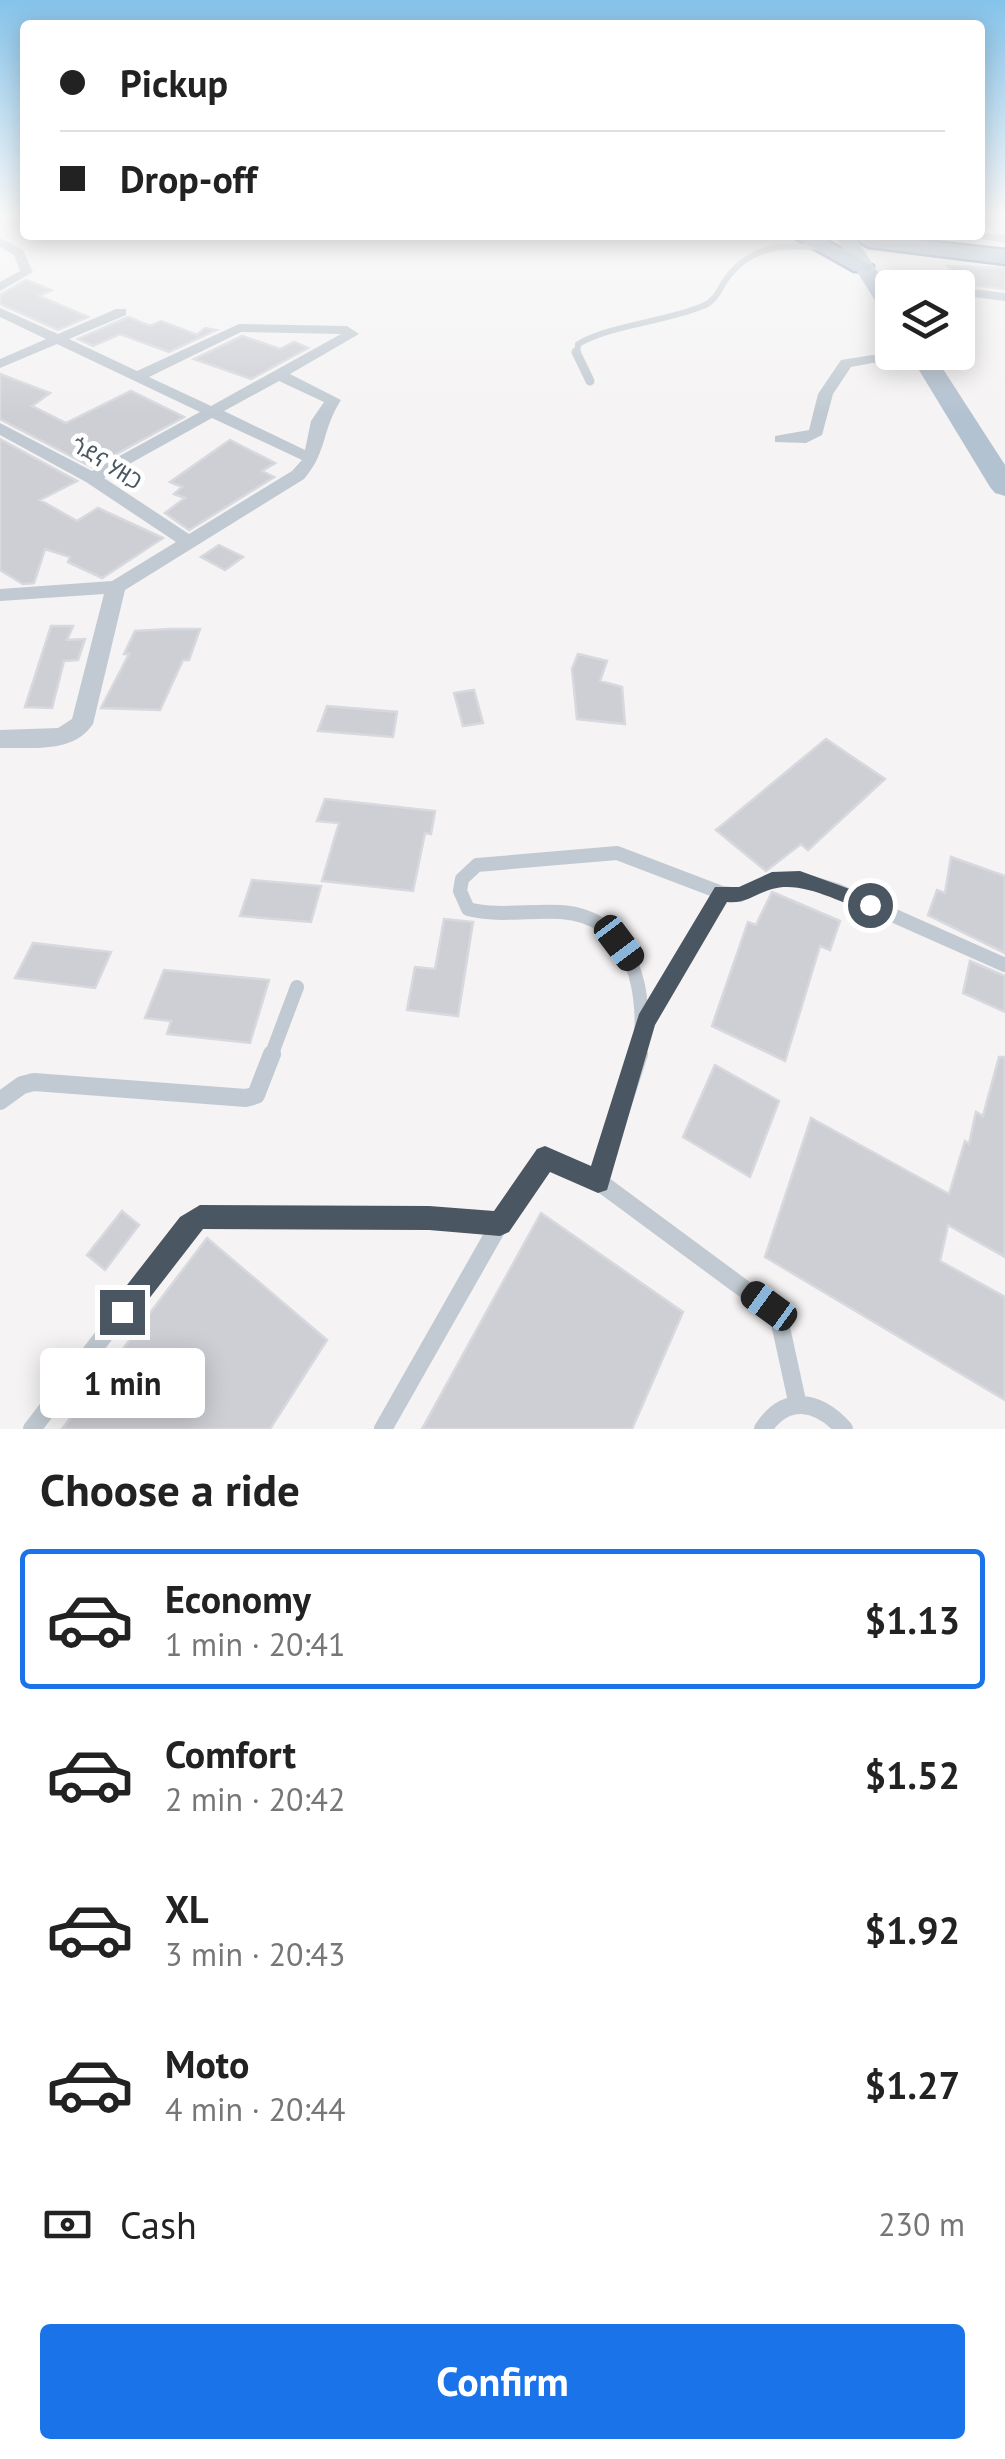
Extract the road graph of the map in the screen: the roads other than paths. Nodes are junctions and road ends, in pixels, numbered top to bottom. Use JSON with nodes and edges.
{"nodes":[{"id":1,"x":728,"y":280,"type":"edge"},
{"id":2,"x":975,"y":293,"type":"edge"},
{"id":3,"x":1005,"y":296,"type":"edge"},
{"id":4,"x":0,"y":312,"type":"edge"},
{"id":5,"x":121,"y":312,"type":"dead end"},
{"id":6,"x":57,"y":340,"type":"junction"},
{"id":7,"x":875,"y":360,"type":"edge"},
{"id":8,"x":0,"y":364,"type":"edge"},
{"id":9,"x":937,"y":370,"type":"edge"},
{"id":10,"x":940,"y":370,"type":"edge"},
{"id":11,"x":279,"y":375,"type":"junction"},
{"id":12,"x":135,"y":378,"type":"junction"},
{"id":13,"x":590,"y":382,"type":"dead end"},
{"id":14,"x":212,"y":414,"type":"junction"},
{"id":15,"x":0,"y":428,"type":"edge"},
{"id":16,"x":780,"y":440,"type":"dead end"},
{"id":17,"x":1005,"y":454,"type":"edge"},
{"id":18,"x":312,"y":458,"type":"junction"},
{"id":19,"x":92,"y":478,"type":"junction"},
{"id":20,"x":1005,"y":487,"type":"edge"},
{"id":21,"x":188,"y":542,"type":"junction"},
{"id":22,"x":116,"y":587,"type":"junction"},
{"id":23,"x":0,"y":595,"type":"edge"},
{"id":24,"x":0,"y":739,"type":"edge"},
{"id":25,"x":722,"y":893,"type":"junction"},
{"id":26,"x":1005,"y":965,"type":"edge"},
{"id":27,"x":297,"y":987,"type":"dead end"},
{"id":28,"x":646,"y":1021,"type":"junction"},
{"id":29,"x":0,"y":1101,"type":"edge"},
{"id":30,"x":598,"y":1181,"type":"junction"},
{"id":31,"x":500,"y":1224,"type":"junction"},
{"id":32,"x":796,"y":1402,"type":"junction"},
{"id":33,"x":32,"y":1429,"type":"edge"},
{"id":34,"x":383,"y":1429,"type":"edge"},
{"id":35,"x":763,"y":1429,"type":"edge"},
{"id":36,"x":844,"y":1429,"type":"edge"}],
"edges":[{"from":1,"to":13,"type":"lane"},
{"from":2,"to":3,"type":"street"},
{"from":4,"to":6,"type":"street"},
{"from":5,"to":6,"type":"street"},
{"from":6,"to":8,"type":"street"},
{"from":6,"to":12,"type":"street"},
{"from":7,"to":16,"type":"street"},
{"from":9,"to":20,"type":"main road"},
{"from":10,"to":17,"type":"main road"},
{"from":11,"to":12,"type":"street"},
{"from":11,"to":14,"type":"street"},
{"from":11,"to":18,"type":"street"},
{"from":12,"to":14,"type":"street"},
{"from":14,"to":18,"type":"street"},
{"from":14,"to":19,"type":"street"},
{"from":15,"to":19,"type":"street","name":"ጎደና ሃዘጋ"},
{"from":18,"to":21,"type":"street"},
{"from":19,"to":21,"type":"street","name":"ጎደና ሃዘጋ"},
{"from":21,"to":22,"type":"street"},
{"from":22,"to":23,"type":"street"},
{"from":22,"to":24,"type":"street"},
{"from":25,"to":26,"type":"lane"},
{"from":25,"to":28,"type":"lane"},
{"from":25,"to":28,"type":"lane"},
{"from":27,"to":29,"type":"lane"},
{"from":28,"to":30,"type":"lane"},
{"from":30,"to":31,"type":"lane"},
{"from":30,"to":32,"type":"lane"},
{"from":31,"to":33,"type":"lane"},
{"from":31,"to":34,"type":"lane"},
{"from":32,"to":35,"type":"lane"},
{"from":32,"to":36,"type":"lane"}]}
